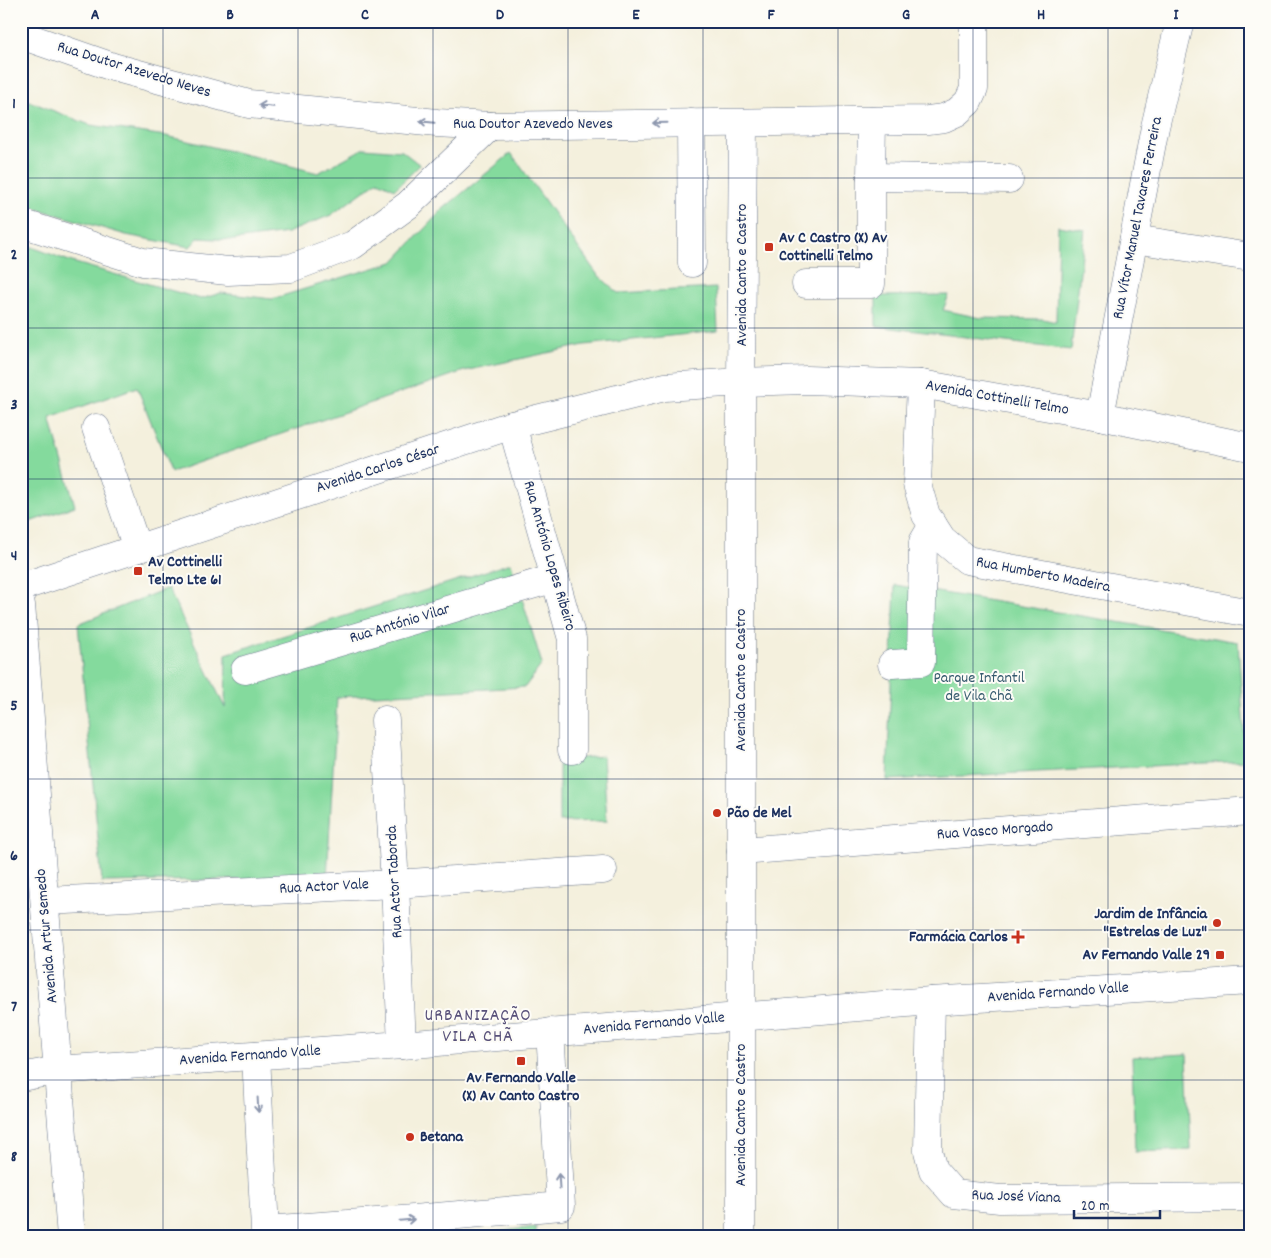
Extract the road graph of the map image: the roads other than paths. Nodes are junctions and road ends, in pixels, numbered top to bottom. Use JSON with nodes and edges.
{"nodes":[{"id":1,"x":974,"y":21,"type":"edge"},
{"id":2,"x":1180,"y":21,"type":"edge"},
{"id":3,"x":21,"y":35,"type":"edge"},
{"id":4,"x":872,"y":121,"type":"junction"},
{"id":5,"x":692,"y":123,"type":"junction"},
{"id":6,"x":743,"y":123,"type":"junction"},
{"id":7,"x":490,"y":126,"type":"junction"},
{"id":8,"x":871,"y":177,"type":"junction"},
{"id":9,"x":1010,"y":179,"type":"dead end"},
{"id":10,"x":21,"y":223,"type":"edge"},
{"id":11,"x":1134,"y":239,"type":"junction"},
{"id":12,"x":1250,"y":257,"type":"edge"},
{"id":13,"x":692,"y":263,"type":"dead end"},
{"id":14,"x":806,"y":284,"type":"dead end"},
{"id":15,"x":742,"y":382,"type":"junction"},
{"id":16,"x":921,"y":384,"type":"junction"},
{"id":17,"x":1100,"y":416,"type":"junction"},
{"id":18,"x":512,"y":425,"type":"junction"},
{"id":19,"x":96,"y":428,"type":"dead end"},
{"id":20,"x":1250,"y":447,"type":"edge"},
{"id":21,"x":933,"y":525,"type":"junction"},
{"id":22,"x":138,"y":548,"type":"junction"},
{"id":23,"x":555,"y":578,"type":"junction"},
{"id":24,"x":21,"y":587,"type":"edge"},
{"id":25,"x":21,"y":605,"type":"edge"},
{"id":26,"x":1250,"y":614,"type":"edge"},
{"id":27,"x":892,"y":664,"type":"dead end"},
{"id":28,"x":246,"y":670,"type":"dead end"},
{"id":29,"x":385,"y":720,"type":"dead end"},
{"id":30,"x":572,"y":750,"type":"dead end"},
{"id":31,"x":1250,"y":811,"type":"edge"},
{"id":32,"x":741,"y":851,"type":"junction"},
{"id":33,"x":603,"y":870,"type":"dead end"},
{"id":34,"x":395,"y":884,"type":"junction"},
{"id":35,"x":44,"y":901,"type":"junction"},
{"id":36,"x":1250,"y":981,"type":"edge"},
{"id":37,"x":931,"y":1001,"type":"junction"},
{"id":38,"x":741,"y":1017,"type":"junction"},
{"id":39,"x":550,"y":1032,"type":"junction"},
{"id":40,"x":402,"y":1045,"type":"junction"},
{"id":41,"x":256,"y":1056,"type":"junction"},
{"id":42,"x":58,"y":1070,"type":"junction"},
{"id":43,"x":21,"y":1077,"type":"edge"},
{"id":44,"x":1250,"y":1197,"type":"edge"},
{"id":45,"x":71,"y":1237,"type":"edge"},
{"id":46,"x":741,"y":1237,"type":"edge"}],
"edges":[{"from":1,"to":4,"type":"street","name":"Rua Doutor Azevedo Neves"},
{"from":2,"to":11,"type":"street","name":"Rua Vítor Manuel Tavares Ferreira"},
{"from":7,"to":3,"type":"street","name":"Rua Doutor Azevedo Neves","one_way":true},
{"from":4,"to":6,"type":"street","name":"Rua Doutor Azevedo Neves"},
{"from":4,"to":8,"type":"street"},
{"from":5,"to":6,"type":"street","name":"Rua Doutor Azevedo Neves"},
{"from":5,"to":7,"type":"street","name":"Rua Doutor Azevedo Neves","one_way":true},
{"from":5,"to":13,"type":"street"},
{"from":6,"to":15,"type":"street","name":"Avenida Canto e Castro"},
{"from":7,"to":10,"type":"street"},
{"from":8,"to":9,"type":"street"},
{"from":8,"to":14,"type":"street"},
{"from":11,"to":12,"type":"street"},
{"from":11,"to":17,"type":"street","name":"Rua Vítor Manuel Tavares Ferreira"},
{"from":15,"to":16,"type":"street","name":"Avenida Cottinelli Telmo"},
{"from":15,"to":18,"type":"street","name":"Avenida Carlos César"},
{"from":15,"to":32,"type":"street","name":"Avenida Canto e Castro"},
{"from":16,"to":17,"type":"street","name":"Avenida Cottinelli Telmo"},
{"from":16,"to":21,"type":"street","name":"Rua Humberto Madeira"},
{"from":17,"to":20,"type":"street","name":"Avenida Cottinelli Telmo"},
{"from":18,"to":22,"type":"street","name":"Avenida Carlos César"},
{"from":18,"to":23,"type":"street","name":"Rua António Lopes Ribeiro"},
{"from":19,"to":22,"type":"street"},
{"from":21,"to":26,"type":"street","name":"Rua Humberto Madeira"},
{"from":21,"to":27,"type":"street"},
{"from":22,"to":24,"type":"street","name":"Avenida Carlos César"},
{"from":23,"to":28,"type":"street","name":"Rua António Vilar"},
{"from":23,"to":30,"type":"street","name":"Rua António Lopes Ribeiro"},
{"from":25,"to":35,"type":"street","name":"Avenida Artur Semedo"},
{"from":29,"to":34,"type":"street","name":"Rua Actor Taborda"},
{"from":31,"to":32,"type":"street","name":"Rua Vasco Morgado"},
{"from":32,"to":38,"type":"street","name":"Avenida Canto e Castro"},
{"from":33,"to":34,"type":"street","name":"Rua Actor Vale"},
{"from":34,"to":35,"type":"street","name":"Rua Actor Vale"},
{"from":34,"to":40,"type":"street","name":"Rua Actor Taborda"},
{"from":35,"to":42,"type":"street","name":"Avenida Artur Semedo"},
{"from":36,"to":37,"type":"street","name":"Avenida Fernando Valle"},
{"from":37,"to":38,"type":"street","name":"Avenida Fernando Valle"},
{"from":37,"to":44,"type":"street","name":"Rua José Viana"},
{"from":38,"to":39,"type":"street","name":"Avenida Fernando Valle"},
{"from":38,"to":46,"type":"street","name":"Avenida Canto e Castro"},
{"from":39,"to":40,"type":"street","name":"Avenida Fernando Valle"},
{"from":41,"to":39,"type":"street","one_way":true},
{"from":40,"to":41,"type":"street","name":"Avenida Fernando Valle"},
{"from":41,"to":42,"type":"street","name":"Avenida Fernando Valle"},
{"from":42,"to":43,"type":"street","name":"Avenida Fernando Valle"},
{"from":42,"to":45,"type":"street","name":"Avenida Artur Semedo"}]}
